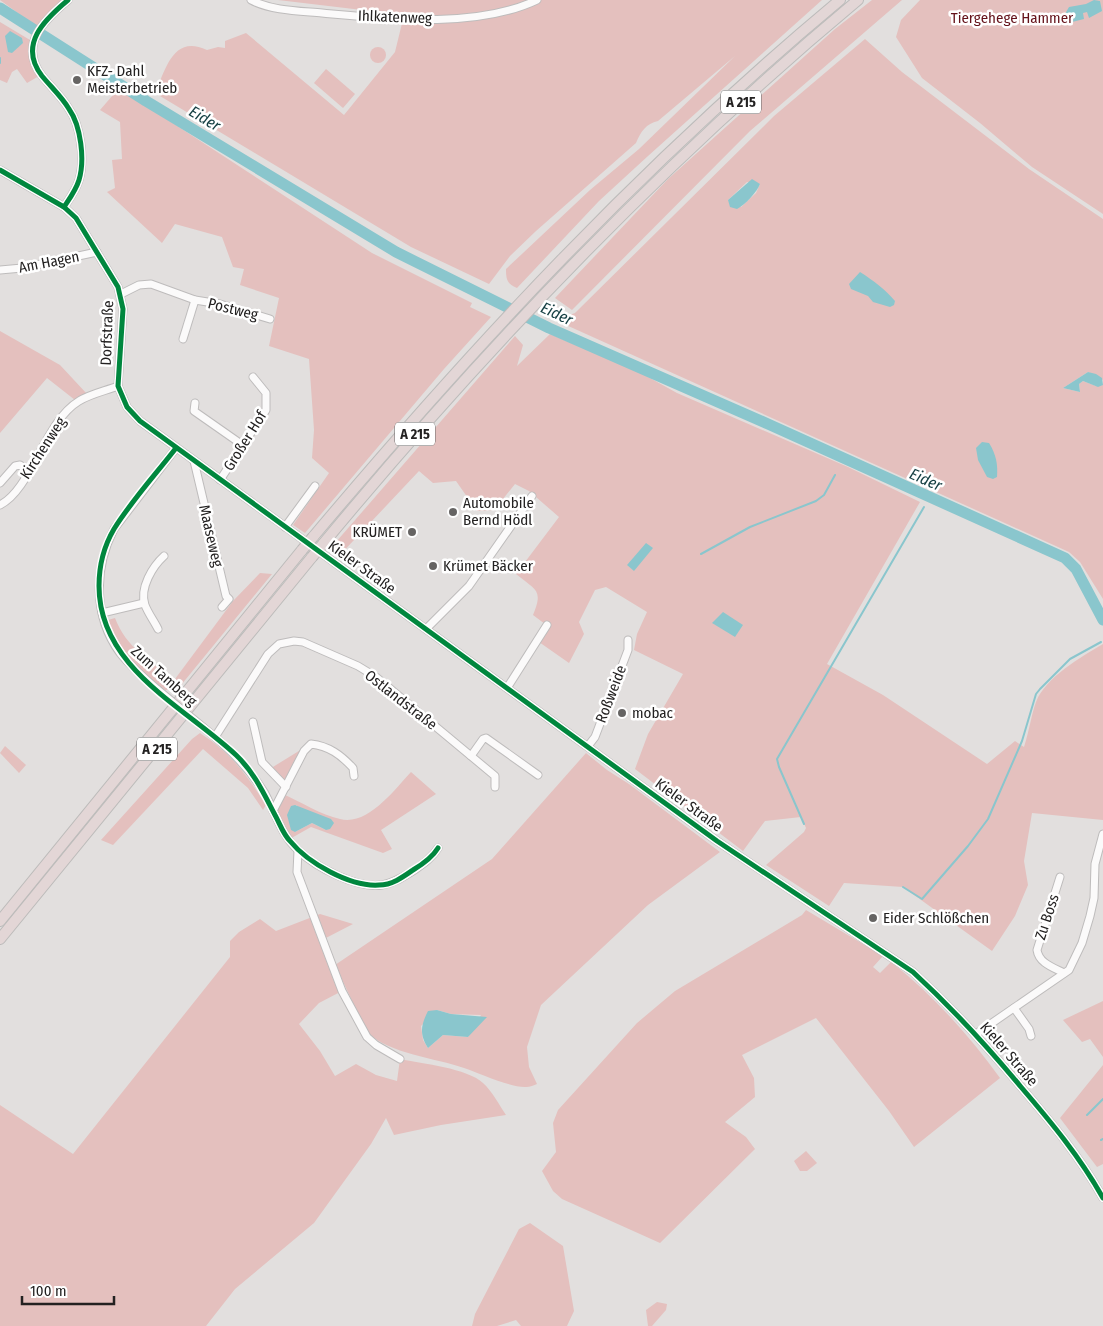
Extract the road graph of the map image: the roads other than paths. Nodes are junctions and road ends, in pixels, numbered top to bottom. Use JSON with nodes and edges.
{"nodes":[{"id":1,"x":68,"y":0,"type":"edge"},
{"id":2,"x":251,"y":0,"type":"edge"},
{"id":3,"x":537,"y":0,"type":"edge"},
{"id":4,"x":840,"y":0,"type":"edge"},
{"id":5,"x":858,"y":0,"type":"edge"},
{"id":6,"x":0,"y":170,"type":"edge"},
{"id":7,"x":64,"y":207,"type":"junction"},
{"id":8,"x":97,"y":252,"type":"junction"},
{"id":9,"x":0,"y":270,"type":"edge"},
{"id":10,"x":121,"y":294,"type":"junction"},
{"id":11,"x":195,"y":300,"type":"junction"},
{"id":12,"x":270,"y":319,"type":"dead end"},
{"id":13,"x":183,"y":339,"type":"dead end"},
{"id":14,"x":253,"y":377,"type":"dead end"},
{"id":15,"x":118,"y":386,"type":"junction"},
{"id":16,"x":195,"y":403,"type":"dead end"},
{"id":17,"x":244,"y":446,"type":"junction"},
{"id":18,"x":176,"y":448,"type":"junction"},
{"id":19,"x":194,"y":461,"type":"junction"},
{"id":20,"x":28,"y":472,"type":"junction"},
{"id":21,"x":218,"y":478,"type":"junction"},
{"id":22,"x":0,"y":483,"type":"edge"},
{"id":23,"x":315,"y":486,"type":"dead end"},
{"id":24,"x":532,"y":496,"type":"dead end"},
{"id":25,"x":0,"y":505,"type":"edge"},
{"id":26,"x":285,"y":527,"type":"junction"},
{"id":27,"x":164,"y":556,"type":"dead end"},
{"id":28,"x":144,"y":603,"type":"junction"},
{"id":29,"x":222,"y":607,"type":"dead end"},
{"id":30,"x":102,"y":613,"type":"junction"},
{"id":31,"x":547,"y":625,"type":"dead end"},
{"id":32,"x":158,"y":629,"type":"dead end"},
{"id":33,"x":426,"y":629,"type":"junction"},
{"id":34,"x":628,"y":640,"type":"dead end"},
{"id":35,"x":507,"y":688,"type":"junction"},
{"id":36,"x":253,"y":722,"type":"dead end"},
{"id":37,"x":215,"y":737,"type":"junction"},
{"id":38,"x":588,"y":746,"type":"junction"},
{"id":39,"x":471,"y":756,"type":"junction"},
{"id":40,"x":538,"y":775,"type":"dead end"},
{"id":41,"x":354,"y":776,"type":"dead end"},
{"id":42,"x":495,"y":787,"type":"dead end"},
{"id":43,"x":286,"y":788,"type":"junction"},
{"id":44,"x":273,"y":811,"type":"junction"},
{"id":45,"x":1103,"y":834,"type":"edge"},
{"id":46,"x":438,"y":848,"type":"dead end"},
{"id":47,"x":298,"y":851,"type":"junction"},
{"id":48,"x":1060,"y":877,"type":"dead end"},
{"id":49,"x":0,"y":921,"type":"edge"},
{"id":50,"x":0,"y":939,"type":"edge"},
{"id":51,"x":1064,"y":973,"type":"junction"},
{"id":52,"x":1014,"y":1008,"type":"junction"},
{"id":53,"x":976,"y":1034,"type":"junction"},
{"id":54,"x":1031,"y":1036,"type":"dead end"},
{"id":55,"x":400,"y":1059,"type":"dead end"},
{"id":56,"x":1103,"y":1198,"type":"edge"}],
"edges":[{"from":1,"to":7,"type":"street"},
{"from":2,"to":3,"type":"street","name":"Ihlkatenweg"},
{"from":4,"to":49,"type":"highway","number":"A 215","bridge":true},
{"from":5,"to":50,"type":"highway","number":"A 215","bridge":true},
{"from":6,"to":7,"type":"street","name":"Dorfstraße"},
{"from":7,"to":8,"type":"street","name":"Dorfstraße"},
{"from":8,"to":9,"type":"street","name":"Am Hagen"},
{"from":8,"to":10,"type":"street","name":"Dorfstraße"},
{"from":10,"to":11,"type":"street","name":"Postweg"},
{"from":10,"to":15,"type":"street","name":"Dorfstraße"},
{"from":11,"to":12,"type":"street","name":"Postweg"},
{"from":11,"to":13,"type":"street","name":"Postweg"},
{"from":14,"to":17,"type":"street","name":"Großer Hof"},
{"from":15,"to":18,"type":"street","name":"Dorfstraße"},
{"from":15,"to":20,"type":"street","name":"Kirchenweg"},
{"from":16,"to":17,"type":"street"},
{"from":17,"to":21,"type":"street","name":"Großer Hof"},
{"from":18,"to":19,"type":"street","name":"Dorfstraße"},
{"from":18,"to":30,"type":"street","name":"Zum Tamberg"},
{"from":19,"to":21,"type":"street","name":"Dorfstraße"},
{"from":19,"to":29,"type":"street","name":"Maaseweg"},
{"from":20,"to":22,"type":"street"},
{"from":20,"to":25,"type":"street","name":"Kirchenweg"},
{"from":21,"to":26,"type":"street","name":"Kieler Straße"},
{"from":23,"to":26,"type":"street"},
{"from":24,"to":33,"type":"street"},
{"from":26,"to":33,"type":"street","name":"Kieler Straße"},
{"from":27,"to":28,"type":"street"},
{"from":28,"to":30,"type":"street"},
{"from":28,"to":32,"type":"street"},
{"from":30,"to":37,"type":"street","name":"Zum Tamberg","bridge":true},
{"from":31,"to":35,"type":"street"},
{"from":33,"to":35,"type":"street","name":"Kieler Straße"},
{"from":34,"to":38,"type":"street","name":"Roßweide"},
{"from":35,"to":38,"type":"street","name":"Kieler Straße"},
{"from":36,"to":43,"type":"street"},
{"from":37,"to":39,"type":"street","name":"Ostlandstraße"},
{"from":37,"to":44,"type":"street","name":"Zum Tamberg"},
{"from":38,"to":53,"type":"street","name":"Kieler Straße"},
{"from":39,"to":40,"type":"street"},
{"from":39,"to":42,"type":"street","name":"Ostlandstraße"},
{"from":41,"to":43,"type":"street"},
{"from":43,"to":44,"type":"street"},
{"from":44,"to":47,"type":"street","name":"Zum Tamberg"},
{"from":45,"to":51,"type":"street"},
{"from":46,"to":47,"type":"street","name":"Zum Tamberg"},
{"from":47,"to":55,"type":"street"},
{"from":48,"to":51,"type":"street","name":"Zu Boss"},
{"from":51,"to":52,"type":"street"},
{"from":52,"to":53,"type":"street"},
{"from":52,"to":54,"type":"street"},
{"from":53,"to":56,"type":"street","name":"Kieler Straße"}]}
